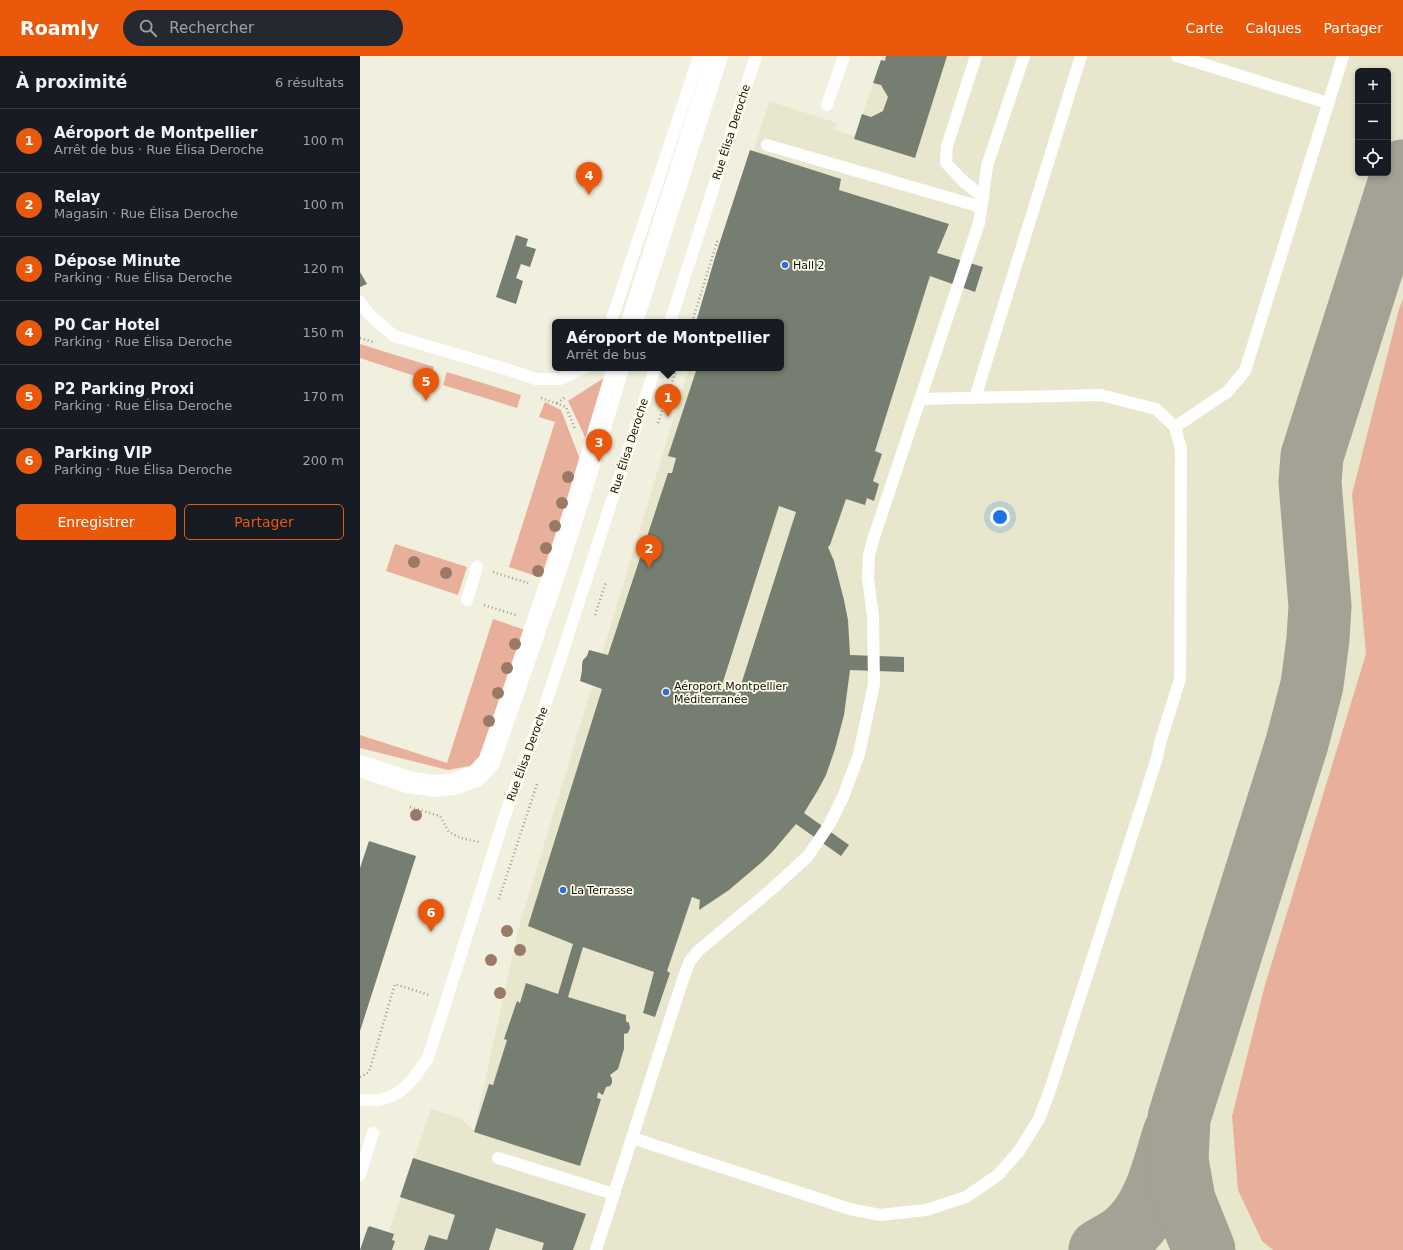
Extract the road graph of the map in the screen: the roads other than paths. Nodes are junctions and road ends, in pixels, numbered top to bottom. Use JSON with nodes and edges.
{"nodes":[{"id":1,"x":699,"y":56,"type":"edge"},
{"id":2,"x":716,"y":56,"type":"edge"},
{"id":3,"x":756,"y":56,"type":"edge"},
{"id":4,"x":844,"y":56,"type":"edge"},
{"id":5,"x":976,"y":56,"type":"edge"},
{"id":6,"x":1024,"y":56,"type":"edge"},
{"id":7,"x":1081,"y":56,"type":"edge"},
{"id":8,"x":1177,"y":56,"type":"edge"},
{"id":9,"x":1343,"y":56,"type":"edge"},
{"id":10,"x":1328,"y":103,"type":"junction"},
{"id":11,"x":827,"y":105,"type":"dead end"},
{"id":12,"x":767,"y":145,"type":"dead end"},
{"id":13,"x":982,"y":202,"type":"junction"},
{"id":14,"x":360,"y":302,"type":"edge"},
{"id":15,"x":612,"y":319,"type":"edge"},
{"id":16,"x":633,"y":319,"type":"edge"},
{"id":17,"x":671,"y":319,"type":"edge"},
{"id":18,"x":577,"y":371,"type":"edge"},
{"id":19,"x":617,"y":371,"type":"edge"},
{"id":20,"x":654,"y":371,"type":"edge"},
{"id":21,"x":975,"y":398,"type":"junction"},
{"id":22,"x":920,"y":399,"type":"junction"},
{"id":23,"x":1175,"y":427,"type":"junction"},
{"id":24,"x":477,"y":567,"type":"dead end"},
{"id":25,"x":467,"y":600,"type":"dead end"},
{"id":26,"x":360,"y":766,"type":"edge"},
{"id":27,"x":360,"y":1100,"type":"edge"},
{"id":28,"x":373,"y":1133,"type":"dead end"},
{"id":29,"x":632,"y":1138,"type":"junction"},
{"id":30,"x":498,"y":1158,"type":"dead end"},
{"id":31,"x":360,"y":1175,"type":"edge"},
{"id":32,"x":614,"y":1194,"type":"junction"},
{"id":33,"x":596,"y":1250,"type":"edge"}],
"edges":[{"from":1,"to":15,"type":"lane"},
{"from":2,"to":16,"type":"street"},
{"from":3,"to":17,"type":"lane","name":"Rue Élisa Deroche"},
{"from":4,"to":11,"type":"lane"},
{"from":5,"to":13,"type":"lane"},
{"from":6,"to":13,"type":"lane"},
{"from":7,"to":21,"type":"lane"},
{"from":8,"to":10,"type":"lane"},
{"from":9,"to":10,"type":"lane"},
{"from":10,"to":23,"type":"lane"},
{"from":12,"to":13,"type":"lane"},
{"from":13,"to":22,"type":"lane"},
{"from":14,"to":18,"type":"lane"},
{"from":19,"to":26,"type":"street"},
{"from":20,"to":27,"type":"lane","name":"Rue Élisa Deroche"},
{"from":21,"to":22,"type":"lane"},
{"from":21,"to":23,"type":"lane"},
{"from":22,"to":29,"type":"lane"},
{"from":23,"to":29,"type":"lane"},
{"from":24,"to":25,"type":"lane"},
{"from":28,"to":31,"type":"lane"},
{"from":29,"to":32,"type":"lane"},
{"from":30,"to":32,"type":"lane"},
{"from":32,"to":33,"type":"lane"}]}
